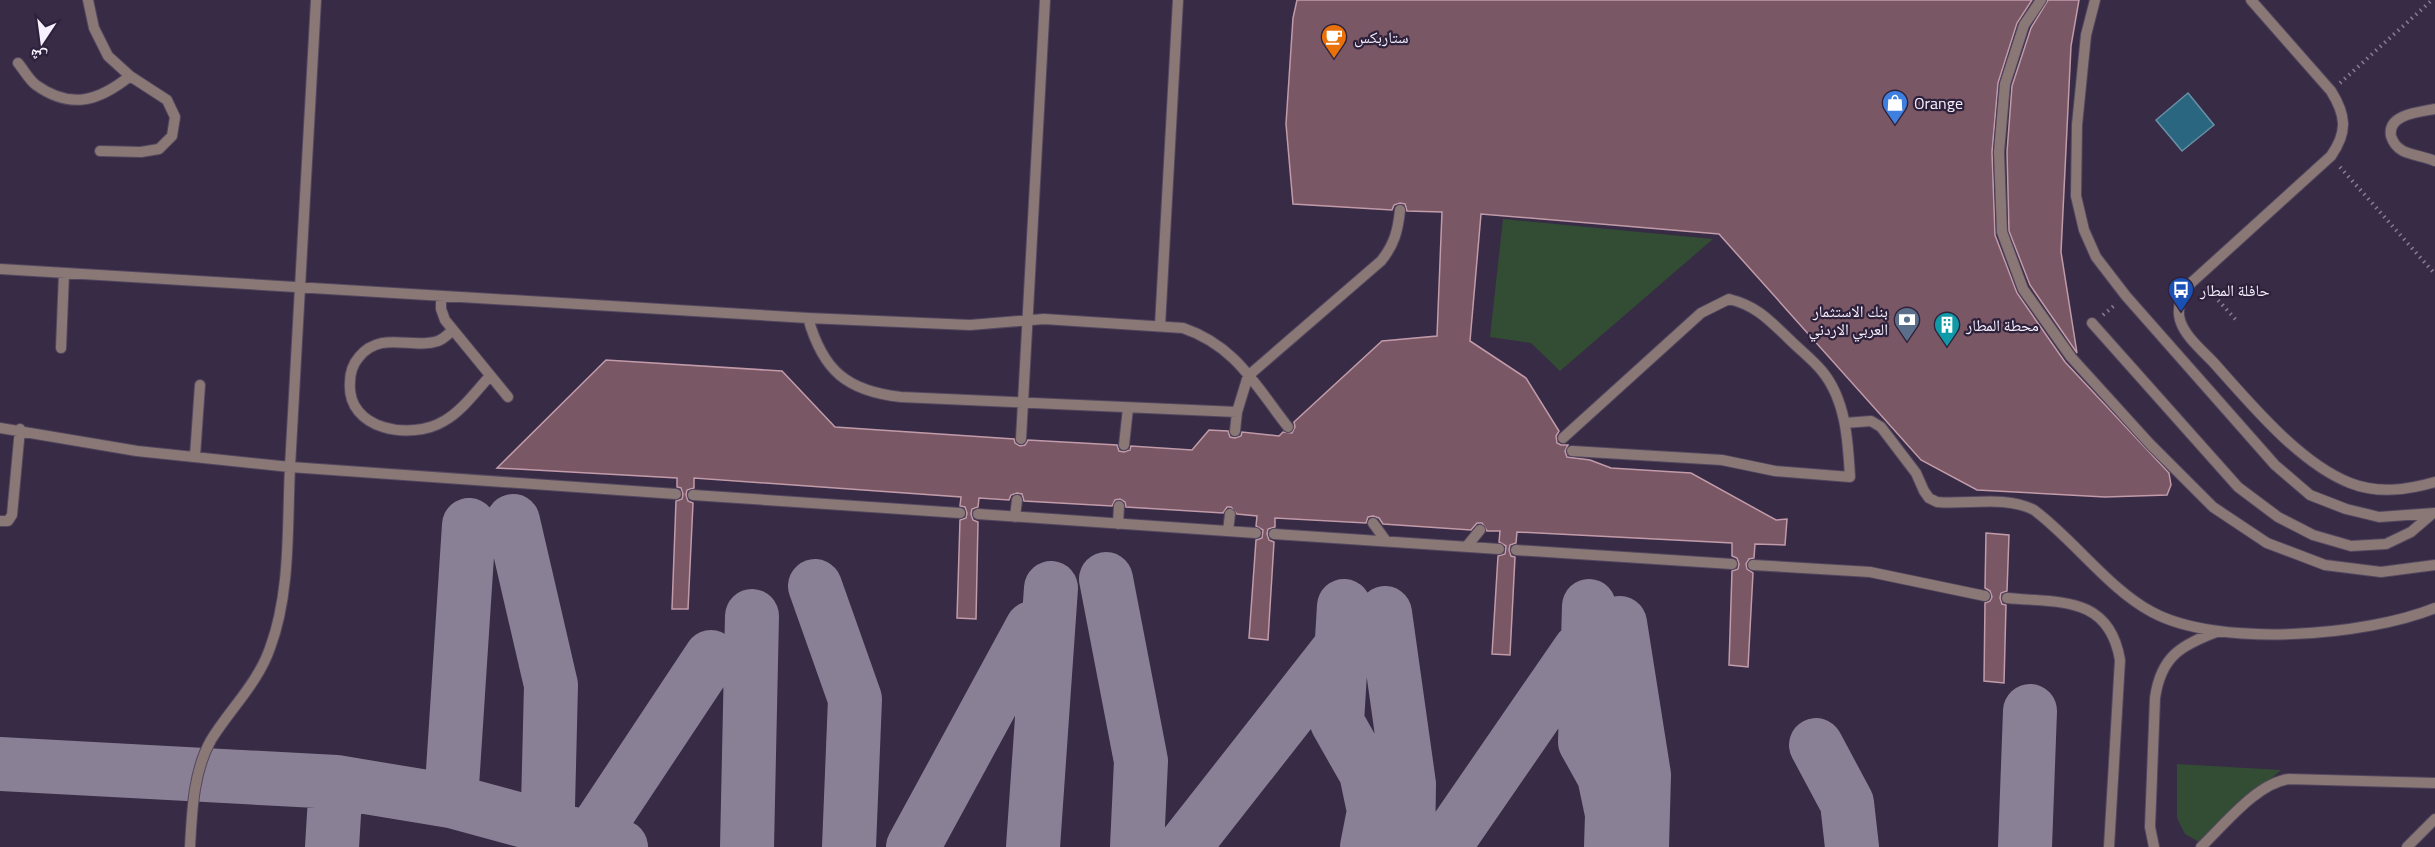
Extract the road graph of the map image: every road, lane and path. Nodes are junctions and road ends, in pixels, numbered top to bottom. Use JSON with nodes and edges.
{"nodes":[{"id":1,"x":88,"y":0,"type":"edge"},
{"id":2,"x":316,"y":0,"type":"edge"},
{"id":3,"x":1045,"y":0,"type":"edge"},
{"id":4,"x":1178,"y":0,"type":"edge"},
{"id":5,"x":2040,"y":0,"type":"edge"},
{"id":6,"x":2095,"y":0,"type":"edge"},
{"id":7,"x":2251,"y":0,"type":"edge"},
{"id":8,"x":2432,"y":0,"type":"edge"},
{"id":9,"x":18,"y":63,"type":"dead end"},
{"id":10,"x":130,"y":76,"type":"junction"},
{"id":11,"x":2331,"y":91,"type":"junction"},
{"id":12,"x":2435,"y":109,"type":"edge"},
{"id":13,"x":100,"y":151,"type":"dead end"},
{"id":14,"x":2331,"y":156,"type":"junction"},
{"id":15,"x":2435,"y":161,"type":"edge"},
{"id":16,"x":1400,"y":210,"type":"dead end"},
{"id":17,"x":0,"y":269,"type":"edge"},
{"id":18,"x":64,"y":273,"type":"junction"},
{"id":19,"x":2435,"y":274,"type":"edge"},
{"id":20,"x":2197,"y":277,"type":"junction"},
{"id":21,"x":300,"y":287,"type":"junction"},
{"id":22,"x":2126,"y":296,"type":"junction"},
{"id":23,"x":441,"y":297,"type":"junction"},
{"id":24,"x":808,"y":318,"type":"junction"},
{"id":25,"x":1028,"y":319,"type":"junction"},
{"id":26,"x":2238,"y":322,"type":"dead end"},
{"id":27,"x":2092,"y":323,"type":"joint"},
{"id":28,"x":1160,"y":326,"type":"junction"},
{"id":29,"x":453,"y":330,"type":"junction"},
{"id":30,"x":61,"y":348,"type":"dead end"},
{"id":31,"x":1248,"y":375,"type":"junction"},
{"id":32,"x":490,"y":376,"type":"junction"},
{"id":33,"x":200,"y":385,"type":"dead end"},
{"id":34,"x":508,"y":397,"type":"dead end"},
{"id":35,"x":1024,"y":403,"type":"junction"},
{"id":36,"x":1128,"y":408,"type":"junction"},
{"id":37,"x":1237,"y":412,"type":"junction"},
{"id":38,"x":1845,"y":423,"type":"junction"},
{"id":39,"x":1288,"y":427,"type":"dead end"},
{"id":40,"x":0,"y":428,"type":"edge"},
{"id":41,"x":20,"y":429,"type":"junction"},
{"id":42,"x":1235,"y":431,"type":"dead end"},
{"id":43,"x":1563,"y":438,"type":"dead end"},
{"id":44,"x":1021,"y":439,"type":"dead end"},
{"id":45,"x":1124,"y":445,"type":"dead end"},
{"id":46,"x":1572,"y":451,"type":"dead end"},
{"id":47,"x":195,"y":456,"type":"junction"},
{"id":48,"x":290,"y":467,"type":"junction"},
{"id":49,"x":2435,"y":482,"type":"edge"},
{"id":50,"x":676,"y":494,"type":"dead end"},
{"id":51,"x":693,"y":495,"type":"dead end"},
{"id":52,"x":1017,"y":501,"type":"dead end"},
{"id":53,"x":1119,"y":506,"type":"dead end"},
{"id":54,"x":960,"y":513,"type":"dead end"},
{"id":55,"x":978,"y":514,"type":"dead end"},
{"id":56,"x":1230,"y":514,"type":"dead end"},
{"id":57,"x":2433,"y":514,"type":"edge"},
{"id":58,"x":1015,"y":517,"type":"junction"},
{"id":59,"x":0,"y":521,"type":"edge"},
{"id":60,"x":1118,"y":524,"type":"junction"},
{"id":61,"x":1373,"y":524,"type":"dead end"},
{"id":62,"x":1480,"y":530,"type":"dead end"},
{"id":63,"x":1228,"y":531,"type":"junction"},
{"id":64,"x":1256,"y":533,"type":"dead end"},
{"id":65,"x":1274,"y":534,"type":"dead end"},
{"id":66,"x":1386,"y":541,"type":"junction"},
{"id":67,"x":1467,"y":546,"type":"junction"},
{"id":68,"x":1499,"y":549,"type":"dead end"},
{"id":69,"x":1516,"y":550,"type":"dead end"},
{"id":70,"x":1732,"y":564,"type":"dead end"},
{"id":71,"x":1754,"y":565,"type":"dead end"},
{"id":72,"x":2435,"y":565,"type":"edge"},
{"id":73,"x":1985,"y":596,"type":"dead end"},
{"id":74,"x":2007,"y":598,"type":"dead end"},
{"id":75,"x":2435,"y":608,"type":"edge"},
{"id":76,"x":2219,"y":631,"type":"junction"},
{"id":77,"x":2435,"y":783,"type":"edge"},
{"id":78,"x":2435,"y":819,"type":"edge"},
{"id":79,"x":190,"y":847,"type":"edge"},
{"id":80,"x":2109,"y":847,"type":"edge"},
{"id":81,"x":2154,"y":847,"type":"edge"},
{"id":82,"x":2201,"y":847,"type":"edge"},
{"id":83,"x":2407,"y":847,"type":"edge"}],
"edges":[{"from":1,"to":10,"type":"lane"},
{"from":2,"to":21,"type":"lane"},
{"from":3,"to":25,"type":"lane"},
{"from":4,"to":28,"type":"lane"},
{"from":5,"to":72,"type":"lane"},
{"from":6,"to":22,"type":"lane"},
{"from":7,"to":11,"type":"lane"},
{"from":8,"to":11,"type":"path"},
{"from":9,"to":10,"type":"lane"},
{"from":10,"to":13,"type":"lane"},
{"from":11,"to":14,"type":"lane"},
{"from":12,"to":15,"type":"lane"},
{"from":14,"to":19,"type":"path"},
{"from":14,"to":20,"type":"lane"},
{"from":16,"to":31,"type":"lane"},
{"from":17,"to":18,"type":"lane"},
{"from":18,"to":21,"type":"lane"},
{"from":18,"to":30,"type":"lane"},
{"from":20,"to":26,"type":"path"},
{"from":20,"to":49,"type":"lane"},
{"from":21,"to":23,"type":"lane"},
{"from":21,"to":48,"type":"lane"},
{"from":22,"to":27,"type":"path"},
{"from":22,"to":57,"type":"lane"},
{"from":23,"to":24,"type":"lane"},
{"from":23,"to":29,"type":"lane"},
{"from":24,"to":25,"type":"lane"},
{"from":24,"to":35,"type":"lane"},
{"from":25,"to":28,"type":"lane"},
{"from":25,"to":35,"type":"lane"},
{"from":27,"to":57,"type":"lane"},
{"from":28,"to":31,"type":"lane"},
{"from":29,"to":32,"type":"lane"},
{"from":29,"to":32,"type":"lane"},
{"from":31,"to":37,"type":"lane"},
{"from":31,"to":39,"type":"lane"},
{"from":32,"to":34,"type":"lane"},
{"from":33,"to":47,"type":"lane"},
{"from":35,"to":36,"type":"lane"},
{"from":35,"to":44,"type":"lane"},
{"from":36,"to":37,"type":"lane"},
{"from":36,"to":45,"type":"lane"},
{"from":37,"to":42,"type":"lane"},
{"from":38,"to":43,"type":"lane"},
{"from":38,"to":46,"type":"lane"},
{"from":38,"to":76,"type":"lane"},
{"from":40,"to":41,"type":"lane"},
{"from":41,"to":47,"type":"lane"},
{"from":41,"to":59,"type":"lane"},
{"from":47,"to":48,"type":"lane"},
{"from":48,"to":50,"type":"lane"},
{"from":48,"to":79,"type":"lane"},
{"from":51,"to":54,"type":"lane"},
{"from":52,"to":58,"type":"lane"},
{"from":53,"to":60,"type":"lane"},
{"from":55,"to":58,"type":"lane"},
{"from":56,"to":63,"type":"lane"},
{"from":58,"to":60,"type":"lane"},
{"from":60,"to":63,"type":"lane"},
{"from":61,"to":66,"type":"lane"},
{"from":62,"to":67,"type":"lane"},
{"from":63,"to":64,"type":"lane"},
{"from":65,"to":66,"type":"lane"},
{"from":66,"to":67,"type":"lane"},
{"from":67,"to":68,"type":"lane"},
{"from":69,"to":70,"type":"lane"},
{"from":71,"to":73,"type":"lane"},
{"from":74,"to":80,"type":"lane"},
{"from":75,"to":76,"type":"lane"},
{"from":76,"to":81,"type":"lane"},
{"from":77,"to":82,"type":"lane"},
{"from":78,"to":83,"type":"lane"}]}
